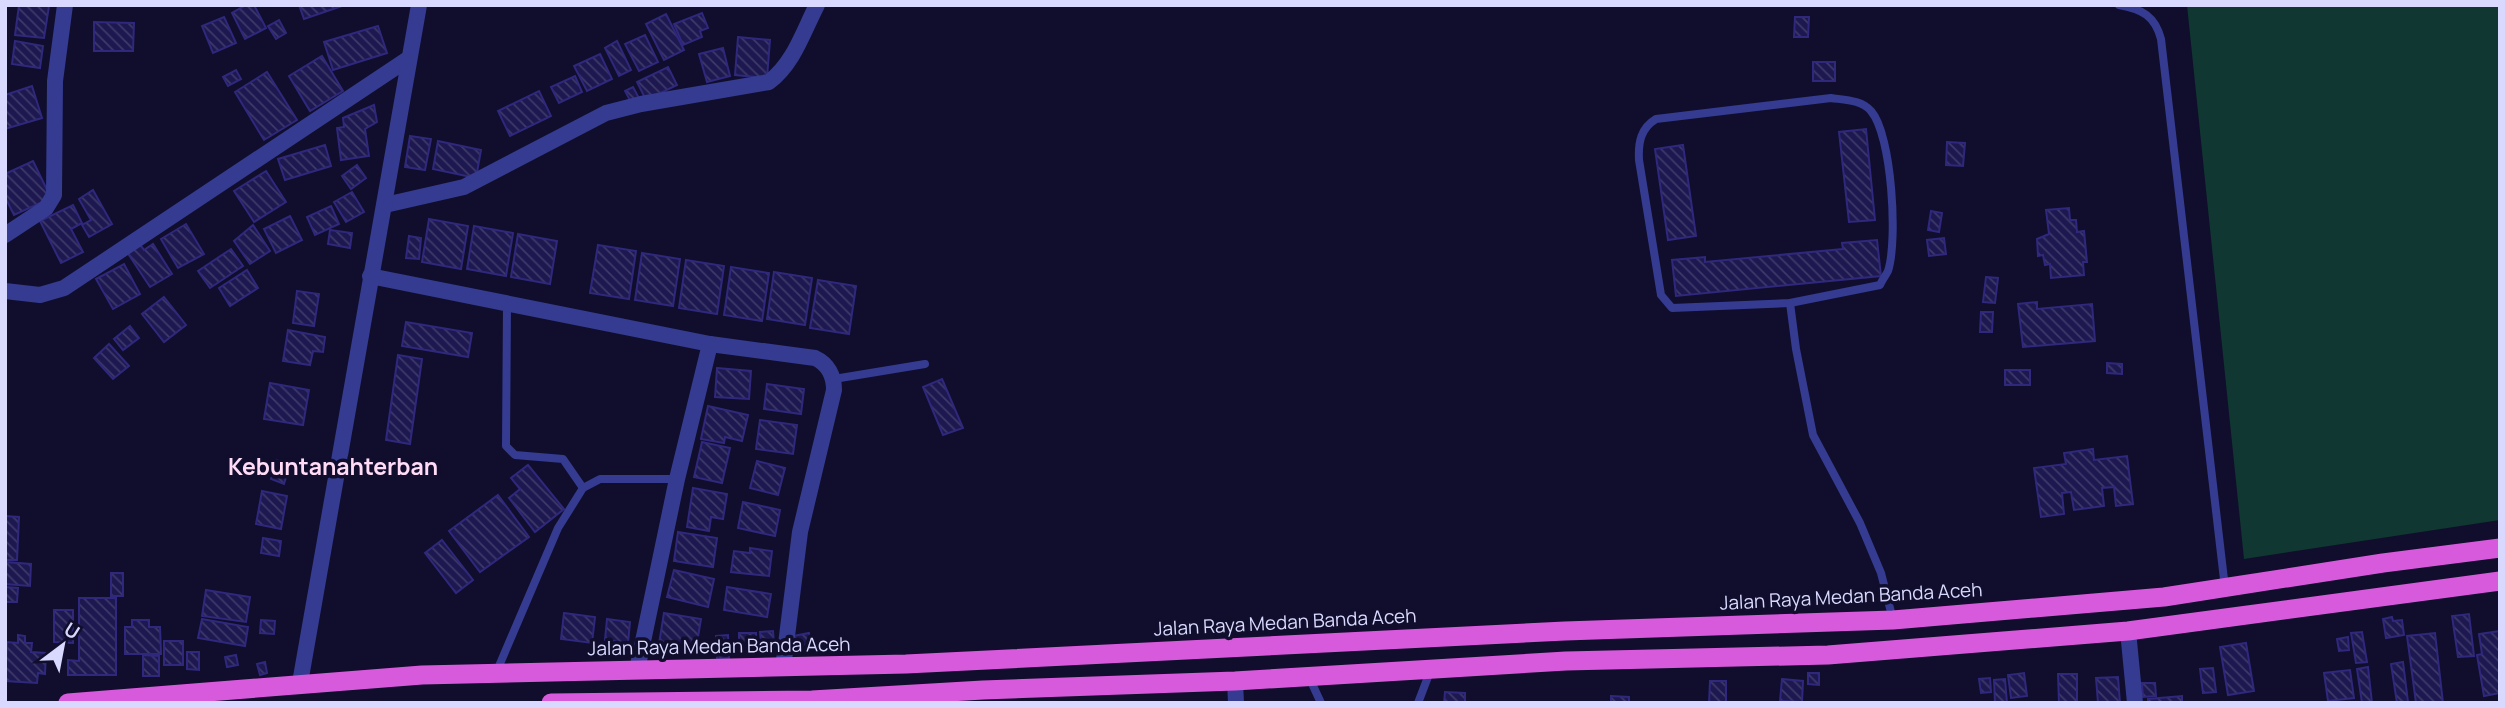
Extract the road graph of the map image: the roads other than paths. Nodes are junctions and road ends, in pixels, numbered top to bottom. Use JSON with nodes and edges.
{"nodes":[{"id":1,"x":65,"y":5,"type":"edge"},
{"id":2,"x":419,"y":5,"type":"edge"},
{"id":3,"x":817,"y":5,"type":"edge"},
{"id":4,"x":2119,"y":5,"type":"edge"},
{"id":5,"x":408,"y":59,"type":"junction"},
{"id":6,"x":385,"y":205,"type":"junction"},
{"id":7,"x":5,"y":235,"type":"edge"},
{"id":8,"x":370,"y":276,"type":"junction"},
{"id":9,"x":5,"y":291,"type":"edge"},
{"id":10,"x":1790,"y":303,"type":"junction"},
{"id":11,"x":507,"y":304,"type":"junction"},
{"id":12,"x":710,"y":344,"type":"junction"},
{"id":13,"x":925,"y":364,"type":"dead end"},
{"id":14,"x":834,"y":379,"type":"junction"},
{"id":15,"x":677,"y":479,"type":"junction"},
{"id":16,"x":583,"y":488,"type":"junction"},
{"id":17,"x":2500,"y":548,"type":"edge"},
{"id":18,"x":2500,"y":581,"type":"edge"},
{"id":19,"x":2225,"y":588,"type":"junction"},
{"id":20,"x":1893,"y":620,"type":"junction"},
{"id":21,"x":1565,"y":631,"type":"junction"},
{"id":22,"x":2128,"y":631,"type":"junction"},
{"id":23,"x":1119,"y":653,"type":"junction"},
{"id":24,"x":1566,"y":661,"type":"junction"},
{"id":25,"x":783,"y":668,"type":"junction"},
{"id":26,"x":1430,"y":669,"type":"junction"},
{"id":27,"x":638,"y":670,"type":"junction"},
{"id":28,"x":543,"y":672,"type":"junction"},
{"id":29,"x":496,"y":673,"type":"junction"},
{"id":30,"x":1308,"y":677,"type":"junction"},
{"id":31,"x":1235,"y":681,"type":"junction"},
{"id":32,"x":300,"y":683,"type":"junction"},
{"id":33,"x":1124,"y":685,"type":"junction"},
{"id":34,"x":983,"y":696,"type":"edge"},
{"id":35,"x":812,"y":701,"type":"edge"},
{"id":36,"x":68,"y":703,"type":"edge"},
{"id":37,"x":544,"y":703,"type":"edge"},
{"id":38,"x":551,"y":703,"type":"edge"},
{"id":39,"x":1236,"y":703,"type":"edge"},
{"id":40,"x":1321,"y":703,"type":"edge"},
{"id":41,"x":1418,"y":703,"type":"edge"},
{"id":42,"x":2135,"y":703,"type":"edge"}],
"edges":[{"from":1,"to":7,"type":"street"},
{"from":2,"to":5,"type":"street"},
{"from":3,"to":6,"type":"street"},
{"from":4,"to":19,"type":"lane"},
{"from":5,"to":6,"type":"street"},
{"from":5,"to":9,"type":"street"},
{"from":6,"to":8,"type":"street"},
{"from":8,"to":11,"type":"street"},
{"from":8,"to":32,"type":"street"},
{"from":10,"to":10,"type":"lane"},
{"from":10,"to":20,"type":"lane"},
{"from":11,"to":12,"type":"street"},
{"from":11,"to":16,"type":"lane"},
{"from":12,"to":14,"type":"street"},
{"from":12,"to":15,"type":"street"},
{"from":13,"to":14,"type":"lane"},
{"from":14,"to":25,"type":"street"},
{"from":15,"to":16,"type":"lane"},
{"from":15,"to":27,"type":"street"},
{"from":16,"to":29,"type":"lane"},
{"from":17,"to":19,"type":"highway","name":"Jalan Raya Medan Banda Aceh"},
{"from":18,"to":22,"type":"highway"},
{"from":19,"to":20,"type":"highway","name":"Jalan Raya Medan Banda Aceh"},
{"from":20,"to":21,"type":"highway","name":"Jalan Raya Medan Banda Aceh"},
{"from":21,"to":23,"type":"highway","name":"Jalan Raya Medan Banda Aceh"},
{"from":21,"to":24,"type":"highway"},
{"from":22,"to":24,"type":"highway"},
{"from":22,"to":42,"type":"street"},
{"from":23,"to":25,"type":"highway","name":"Jalan Raya Medan Banda Aceh"},
{"from":23,"to":33,"type":"highway"},
{"from":24,"to":26,"type":"highway"},
{"from":25,"to":27,"type":"highway","name":"Jalan Raya Medan Banda Aceh"},
{"from":26,"to":30,"type":"highway"},
{"from":26,"to":41,"type":"lane"},
{"from":27,"to":28,"type":"highway","name":"Jalan Raya Medan Banda Aceh"},
{"from":28,"to":29,"type":"highway","name":"Jalan Raya Medan Banda Aceh"},
{"from":28,"to":37,"type":"highway"},
{"from":29,"to":32,"type":"highway","name":"Jalan Raya Medan Banda Aceh"},
{"from":30,"to":31,"type":"highway"},
{"from":30,"to":40,"type":"lane"},
{"from":31,"to":33,"type":"highway"},
{"from":31,"to":39,"type":"street"},
{"from":32,"to":36,"type":"highway","name":"Jalan Raya Medan Banda Aceh"},
{"from":33,"to":34,"type":"highway"},
{"from":34,"to":35,"type":"highway"},
{"from":35,"to":38,"type":"highway"}]}
